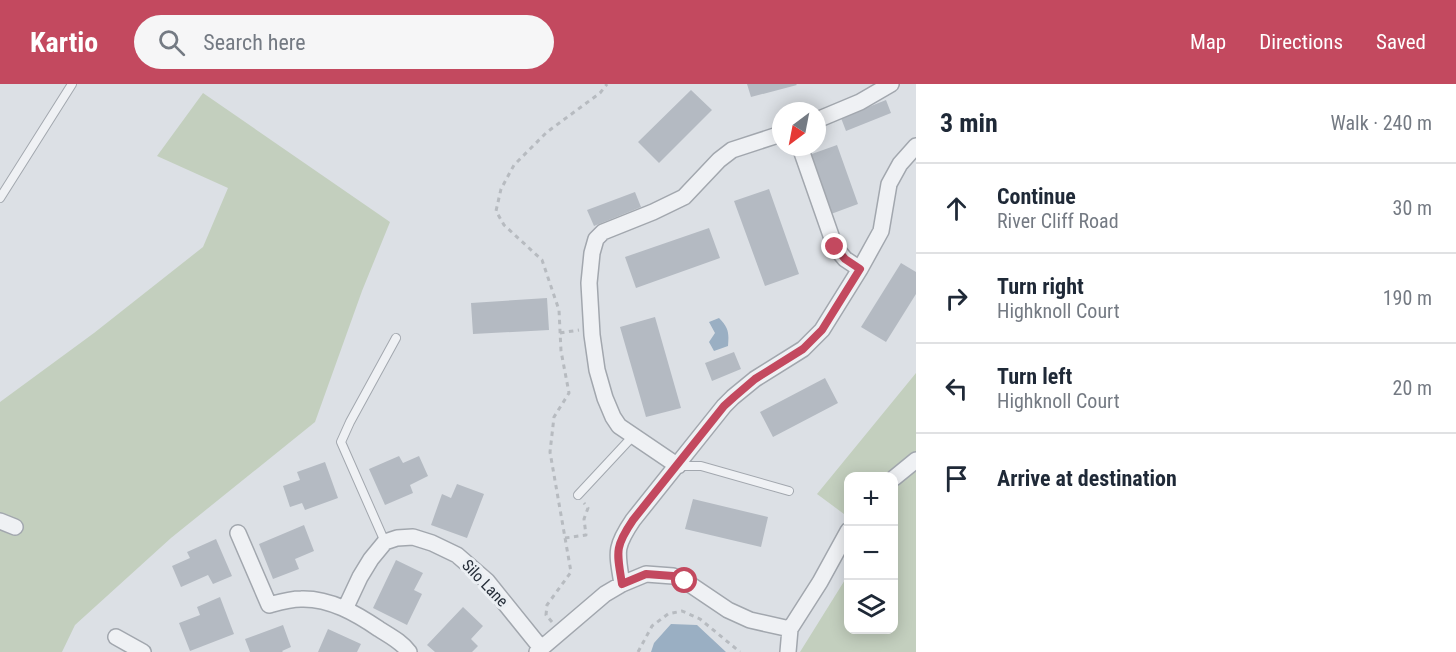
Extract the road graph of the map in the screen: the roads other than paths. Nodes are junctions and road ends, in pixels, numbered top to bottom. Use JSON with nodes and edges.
{"nodes":[{"id":1,"x":72,"y":84,"type":"edge"},
{"id":2,"x":891,"y":84,"type":"edge"},
{"id":3,"x":826,"y":116,"type":"edge"},
{"id":4,"x":772,"y":137,"type":"edge"},
{"id":5,"x":916,"y":146,"type":"edge"},
{"id":6,"x":803,"y":156,"type":"edge"},
{"id":7,"x":0,"y":198,"type":"edge"},
{"id":8,"x":860,"y":269,"type":"junction"},
{"id":9,"x":396,"y":338,"type":"dead end"},
{"id":10,"x":633,"y":436,"type":"junction"},
{"id":11,"x":916,"y":460,"type":"edge"},
{"id":12,"x":678,"y":466,"type":"junction"},
{"id":13,"x":898,"y":475,"type":"edge"},
{"id":14,"x":789,"y":491,"type":"dead end"},
{"id":15,"x":578,"y":495,"type":"road end"},
{"id":16,"x":0,"y":521,"type":"edge"},
{"id":17,"x":15,"y":527,"type":"dead end"},
{"id":18,"x":238,"y":532,"type":"dead end"},
{"id":19,"x":844,"y":540,"type":"edge"},
{"id":20,"x":385,"y":542,"type":"junction"},
{"id":21,"x":622,"y":584,"type":"junction"},
{"id":22,"x":345,"y":609,"type":"junction"},
{"id":23,"x":790,"y":629,"type":"junction"},
{"id":24,"x":116,"y":637,"type":"dead end"},
{"id":25,"x":539,"y":650,"type":"edge"},
{"id":26,"x":143,"y":652,"type":"edge"},
{"id":27,"x":409,"y":652,"type":"edge"},
{"id":28,"x":788,"y":652,"type":"edge"}],
"edges":[{"from":1,"to":7,"type":"lane"},
{"from":2,"to":3,"type":"street"},
{"from":4,"to":10,"type":"street"},
{"from":5,"to":8,"type":"street"},
{"from":6,"to":8,"type":"street"},
{"from":8,"to":12,"type":"street"},
{"from":9,"to":20,"type":"lane"},
{"from":10,"to":12,"type":"street"},
{"from":10,"to":15,"type":"lane"},
{"from":11,"to":13,"type":"street"},
{"from":12,"to":14,"type":"lane"},
{"from":12,"to":21,"type":"street"},
{"from":16,"to":17,"type":"street"},
{"from":18,"to":22,"type":"street"},
{"from":19,"to":23,"type":"street"},
{"from":20,"to":22,"type":"street"},
{"from":20,"to":25,"type":"street","name":"Silo Lane"},
{"from":21,"to":23,"type":"street"},
{"from":21,"to":25,"type":"street"},
{"from":22,"to":27,"type":"street"},
{"from":23,"to":28,"type":"street"},
{"from":24,"to":26,"type":"street"}]}
